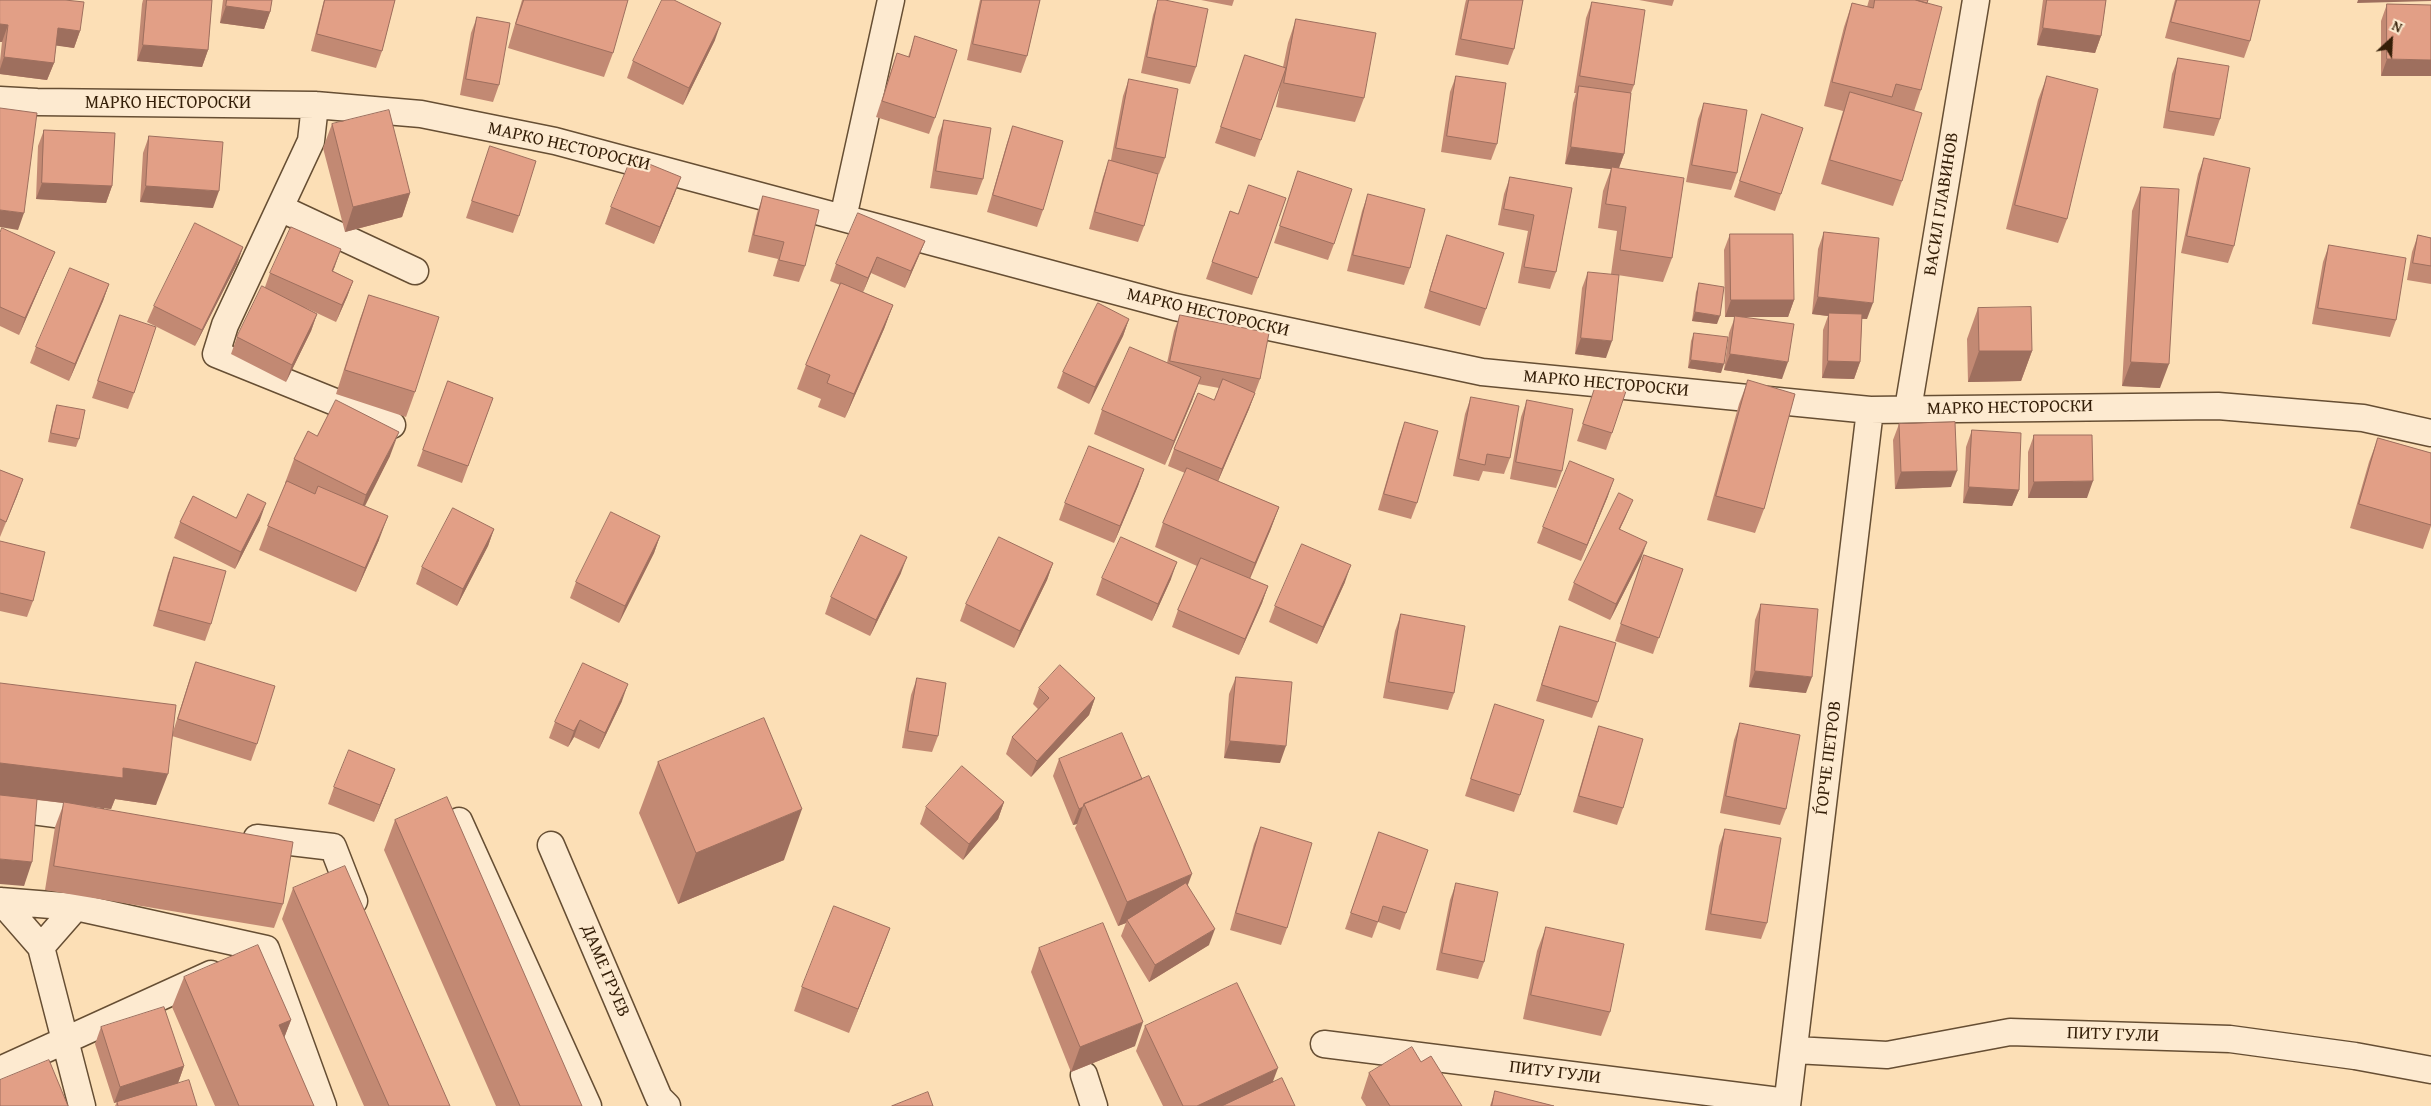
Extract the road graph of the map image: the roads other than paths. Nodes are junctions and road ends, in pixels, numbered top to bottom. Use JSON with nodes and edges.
{"nodes":[{"id":1,"x":891,"y":0,"type":"edge"},
{"id":2,"x":1976,"y":0,"type":"edge"},
{"id":3,"x":0,"y":100,"type":"edge"},
{"id":4,"x":315,"y":104,"type":"junction"},
{"id":5,"x":280,"y":208,"type":"junction"},
{"id":6,"x":843,"y":218,"type":"junction"},
{"id":7,"x":415,"y":271,"type":"dead end"},
{"id":8,"x":1908,"y":409,"type":"junction"},
{"id":9,"x":1870,"y":410,"type":"junction"},
{"id":10,"x":392,"y":425,"type":"dead end"},
{"id":11,"x":2431,"y":433,"type":"edge"},
{"id":12,"x":0,"y":807,"type":"edge"},
{"id":13,"x":115,"y":821,"type":"edge"},
{"id":14,"x":458,"y":821,"type":"edge"},
{"id":15,"x":234,"y":835,"type":"edge"},
{"id":16,"x":551,"y":844,"type":"dead end"},
{"id":17,"x":1,"y":901,"type":"edge"},
{"id":18,"x":76,"y":907,"type":"junction"},
{"id":19,"x":362,"y":921,"type":"edge"},
{"id":20,"x":41,"y":947,"type":"junction"},
{"id":21,"x":266,"y":949,"type":"junction"},
{"id":22,"x":66,"y":1040,"type":"junction"},
{"id":23,"x":1324,"y":1044,"type":"dead end"},
{"id":24,"x":1795,"y":1050,"type":"junction"},
{"id":25,"x":0,"y":1070,"type":"edge"},
{"id":26,"x":2431,"y":1070,"type":"edge"},
{"id":27,"x":1084,"y":1075,"type":"dead end"},
{"id":28,"x":661,"y":1103,"type":"edge"},
{"id":29,"x":1787,"y":1104,"type":"edge"},
{"id":30,"x":82,"y":1106,"type":"edge"},
{"id":31,"x":323,"y":1106,"type":"edge"},
{"id":32,"x":588,"y":1106,"type":"edge"},
{"id":33,"x":1094,"y":1106,"type":"edge"}],
"edges":[{"from":1,"to":6,"type":"street"},
{"from":2,"to":8,"type":"street","name":"ВАСИЛ ГЛАВИНОВ"},
{"from":3,"to":4,"type":"street","name":"МАРКО НЕСТОРОСКИ"},
{"from":4,"to":5,"type":"street"},
{"from":4,"to":6,"type":"street","name":"МАРКО НЕСТОРОСКИ"},
{"from":5,"to":7,"type":"street"},
{"from":5,"to":10,"type":"street"},
{"from":6,"to":9,"type":"street","name":"МАРКО НЕСТОРОСКИ"},
{"from":8,"to":9,"type":"street","name":"МАРКО НЕСТОРОСКИ"},
{"from":8,"to":11,"type":"street","name":"МАРКО НЕСТОРОСКИ"},
{"from":9,"to":24,"type":"street","name":"ЃОРЧЕ ПЕТРОВ"},
{"from":12,"to":13,"type":"street"},
{"from":14,"to":32,"type":"street"},
{"from":15,"to":19,"type":"street"},
{"from":16,"to":28,"type":"street","name":"ДАМЕ ГРУЕВ"},
{"from":17,"to":18,"type":"street"},
{"from":17,"to":20,"type":"street"},
{"from":18,"to":20,"type":"street"},
{"from":18,"to":21,"type":"street"},
{"from":20,"to":22,"type":"street"},
{"from":21,"to":22,"type":"street"},
{"from":21,"to":31,"type":"street"},
{"from":22,"to":25,"type":"street"},
{"from":22,"to":30,"type":"street"},
{"from":23,"to":29,"type":"street","name":"ПИТУ ГУЛИ"},
{"from":24,"to":26,"type":"street","name":"ПИТУ ГУЛИ"},
{"from":24,"to":29,"type":"street","name":"ЃОРЧЕ ПЕТРОВ"},
{"from":27,"to":33,"type":"street"}]}
